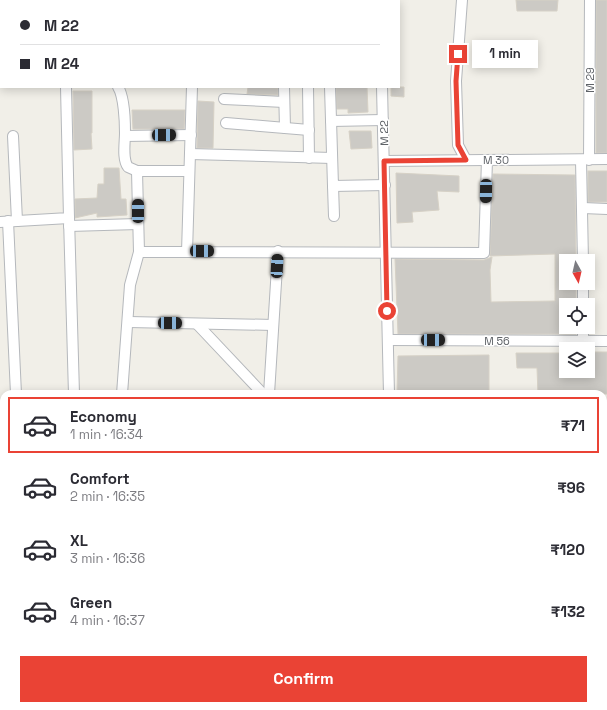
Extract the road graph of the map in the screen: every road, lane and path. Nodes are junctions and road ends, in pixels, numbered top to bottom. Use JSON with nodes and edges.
{"nodes":[{"id":1,"x":462,"y":0,"type":"edge"},
{"id":2,"x":590,"y":0,"type":"edge"},
{"id":3,"x":66,"y":88,"type":"edge"},
{"id":4,"x":119,"y":88,"type":"edge"},
{"id":5,"x":192,"y":88,"type":"edge"},
{"id":6,"x":284,"y":88,"type":"edge"},
{"id":7,"x":308,"y":88,"type":"edge"},
{"id":8,"x":330,"y":88,"type":"edge"},
{"id":9,"x":382,"y":88,"type":"edge"},
{"id":10,"x":224,"y":99,"type":"dead end"},
{"id":11,"x":284,"y":102,"type":"junction"},
{"id":12,"x":383,"y":120,"type":"junction"},
{"id":13,"x":331,"y":121,"type":"junction"},
{"id":14,"x":226,"y":123,"type":"dead end"},
{"id":15,"x":285,"y":128,"type":"junction"},
{"id":16,"x":309,"y":130,"type":"junction"},
{"id":17,"x":190,"y":135,"type":"junction"},
{"id":18,"x":13,"y":136,"type":"dead end"},
{"id":19,"x":125,"y":136,"type":"junction"},
{"id":20,"x":190,"y":154,"type":"junction"},
{"id":21,"x":308,"y":158,"type":"junction"},
{"id":22,"x":332,"y":158,"type":"junction"},
{"id":23,"x":466,"y":160,"type":"junction"},
{"id":24,"x":487,"y":160,"type":"junction"},
{"id":25,"x":585,"y":160,"type":"junction"},
{"id":26,"x":607,"y":160,"type":"edge"},
{"id":27,"x":384,"y":161,"type":"junction"},
{"id":28,"x":137,"y":170,"type":"junction"},
{"id":29,"x":189,"y":171,"type":"junction"},
{"id":30,"x":385,"y":185,"type":"junction"},
{"id":31,"x":333,"y":186,"type":"junction"},
{"id":32,"x":583,"y":208,"type":"junction"},
{"id":33,"x":607,"y":209,"type":"edge"},
{"id":34,"x":334,"y":216,"type":"dead end"},
{"id":35,"x":8,"y":221,"type":"edge"},
{"id":36,"x":69,"y":222,"type":"junction"},
{"id":37,"x":138,"y":224,"type":"junction"},
{"id":38,"x":278,"y":251,"type":"junction"},
{"id":39,"x":138,"y":252,"type":"junction"},
{"id":40,"x":187,"y":252,"type":"junction"},
{"id":41,"x":386,"y":253,"type":"junction"},
{"id":42,"x":583,"y":254,"type":"edge"},
{"id":43,"x":129,"y":322,"type":"junction"},
{"id":44,"x":197,"y":324,"type":"junction"},
{"id":45,"x":273,"y":325,"type":"junction"},
{"id":46,"x":583,"y":334,"type":"edge"},
{"id":47,"x":388,"y":340,"type":"junction"},
{"id":48,"x":583,"y":341,"type":"junction"},
{"id":49,"x":607,"y":341,"type":"edge"},
{"id":50,"x":16,"y":390,"type":"edge"},
{"id":51,"x":74,"y":390,"type":"edge"},
{"id":52,"x":122,"y":390,"type":"edge"},
{"id":53,"x":259,"y":390,"type":"edge"},
{"id":54,"x":269,"y":390,"type":"edge"},
{"id":55,"x":389,"y":390,"type":"edge"}],
"edges":[{"from":1,"to":23,"type":"street"},
{"from":2,"to":25,"type":"street","name":"M 29"},
{"from":3,"to":36,"type":"street"},
{"from":4,"to":19,"type":"street"},
{"from":5,"to":17,"type":"street"},
{"from":6,"to":11,"type":"street"},
{"from":7,"to":16,"type":"street"},
{"from":8,"to":13,"type":"street"},
{"from":9,"to":12,"type":"street","name":"M 22"},
{"from":10,"to":11,"type":"street"},
{"from":11,"to":15,"type":"street"},
{"from":12,"to":13,"type":"street"},
{"from":12,"to":27,"type":"street","name":"M 22"},
{"from":13,"to":22,"type":"street"},
{"from":14,"to":15,"type":"street"},
{"from":15,"to":16,"type":"street"},
{"from":16,"to":21,"type":"street"},
{"from":17,"to":19,"type":"street"},
{"from":17,"to":20,"type":"street"},
{"from":18,"to":35,"type":"street"},
{"from":19,"to":28,"type":"street"},
{"from":20,"to":21,"type":"street"},
{"from":20,"to":29,"type":"street"},
{"from":21,"to":22,"type":"street"},
{"from":22,"to":31,"type":"street"},
{"from":23,"to":24,"type":"street","name":"M 30"},
{"from":23,"to":27,"type":"street","name":"M 30"},
{"from":24,"to":25,"type":"street","name":"M 30"},
{"from":24,"to":41,"type":"street"},
{"from":25,"to":26,"type":"street","name":"M 30"},
{"from":25,"to":32,"type":"street","name":"M 29"},
{"from":27,"to":30,"type":"street","name":"M 22"},
{"from":28,"to":29,"type":"street"},
{"from":28,"to":37,"type":"street"},
{"from":29,"to":40,"type":"street"},
{"from":30,"to":31,"type":"street"},
{"from":30,"to":41,"type":"street","name":"M 22"},
{"from":31,"to":34,"type":"street"},
{"from":32,"to":33,"type":"street"},
{"from":32,"to":42,"type":"street","name":"M 29"},
{"from":35,"to":36,"type":"street"},
{"from":35,"to":50,"type":"street"},
{"from":36,"to":37,"type":"street"},
{"from":36,"to":51,"type":"street"},
{"from":37,"to":39,"type":"street"},
{"from":38,"to":40,"type":"street"},
{"from":38,"to":41,"type":"street"},
{"from":38,"to":45,"type":"street"},
{"from":39,"to":40,"type":"street"},
{"from":39,"to":43,"type":"street"},
{"from":41,"to":47,"type":"street","name":"M 22"},
{"from":43,"to":44,"type":"street"},
{"from":43,"to":52,"type":"street"},
{"from":44,"to":45,"type":"street"},
{"from":44,"to":53,"type":"street"},
{"from":45,"to":54,"type":"street"},
{"from":46,"to":48,"type":"street"},
{"from":47,"to":48,"type":"street","name":"M 56"},
{"from":47,"to":55,"type":"street","name":"M 22"},
{"from":48,"to":49,"type":"street","name":"M 56"}]}
